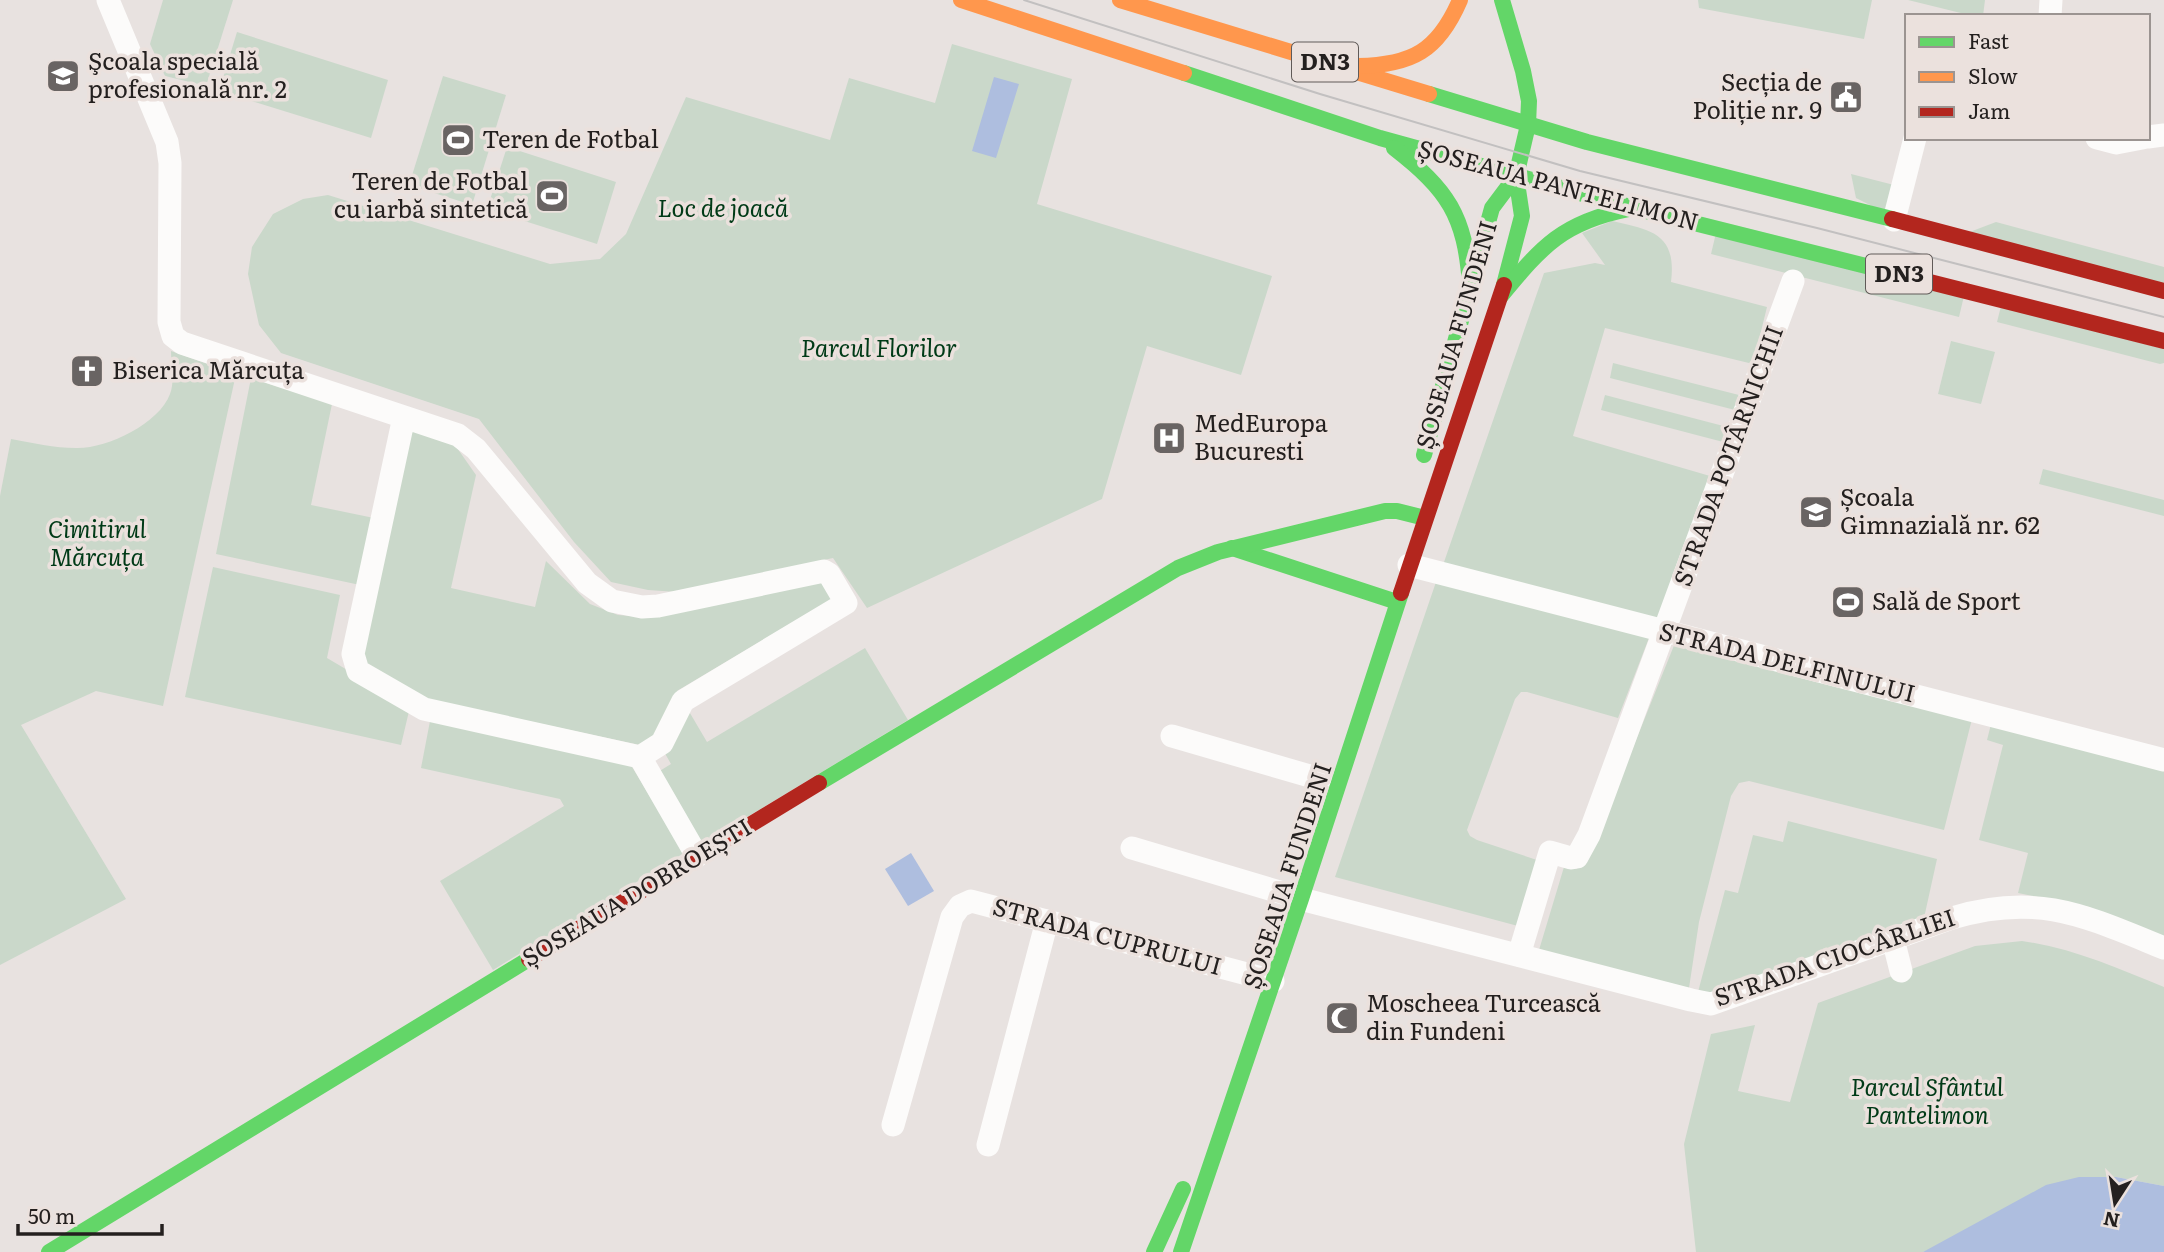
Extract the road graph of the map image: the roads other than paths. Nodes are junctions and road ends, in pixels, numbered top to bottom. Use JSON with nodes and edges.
{"nodes":[{"id":1,"x":108,"y":0,"type":"edge"},
{"id":2,"x":961,"y":0,"type":"edge"},
{"id":3,"x":1120,"y":0,"type":"edge"},
{"id":4,"x":1460,"y":0,"type":"edge"},
{"id":5,"x":1502,"y":0,"type":"edge"},
{"id":6,"x":1336,"y":65,"type":"junction"},
{"id":7,"x":1528,"y":125,"type":"junction"},
{"id":8,"x":1380,"y":138,"type":"junction"},
{"id":9,"x":1915,"y":140,"type":"edge"},
{"id":10,"x":2105,"y":140,"type":"edge"},
{"id":11,"x":2132,"y":140,"type":"edge"},
{"id":12,"x":1516,"y":176,"type":"junction"},
{"id":13,"x":1634,"y":208,"type":"junction"},
{"id":14,"x":1894,"y":219,"type":"junction"},
{"id":15,"x":1793,"y":281,"type":"dead end"},
{"id":16,"x":1470,"y":285,"type":"junction"},
{"id":17,"x":2164,"y":291,"type":"edge"},
{"id":18,"x":1501,"y":296,"type":"junction"},
{"id":19,"x":2164,"y":341,"type":"edge"},
{"id":20,"x":404,"y":416,"type":"junction"},
{"id":21,"x":1420,"y":467,"type":"dead end"},
{"id":22,"x":1407,"y":506,"type":"junction"},
{"id":23,"x":1425,"y":518,"type":"junction"},
{"id":24,"x":1398,"y":533,"type":"dead end"},
{"id":25,"x":1232,"y":548,"type":"junction"},
{"id":26,"x":1409,"y":565,"type":"junction"},
{"id":27,"x":1397,"y":602,"type":"junction"},
{"id":28,"x":1665,"y":631,"type":"junction"},
{"id":29,"x":1172,"y":736,"type":"dead end"},
{"id":30,"x":640,"y":757,"type":"junction"},
{"id":31,"x":2164,"y":760,"type":"edge"},
{"id":32,"x":1320,"y":779,"type":"dead end"},
{"id":33,"x":1132,"y":848,"type":"dead end"},
{"id":34,"x":697,"y":856,"type":"junction"},
{"id":35,"x":1288,"y":894,"type":"junction"},
{"id":36,"x":1047,"y":921,"type":"junction"},
{"id":37,"x":1893,"y":939,"type":"junction"},
{"id":38,"x":2164,"y":948,"type":"edge"},
{"id":39,"x":1519,"y":956,"type":"junction"},
{"id":40,"x":1901,"y":971,"type":"dead end"},
{"id":41,"x":1260,"y":977,"type":"junction"},
{"id":42,"x":893,"y":1125,"type":"dead end"},
{"id":43,"x":988,"y":1145,"type":"dead end"},
{"id":44,"x":1190,"y":1168,"type":"dead end"},
{"id":45,"x":49,"y":1252,"type":"edge"},
{"id":46,"x":1154,"y":1252,"type":"edge"},
{"id":47,"x":1181,"y":1252,"type":"edge"}],
"edges":[{"from":1,"to":20,"type":"street"},
{"from":2,"to":8,"type":"main road","name":"ȘOSEAUA PANTELIMON","number":"DN3"},
{"from":3,"to":6,"type":"main road","name":"ȘOSEAUA PANTELIMON","number":"DN3"},
{"from":4,"to":6,"type":"main road"},
{"from":5,"to":7,"type":"main road"},
{"from":6,"to":7,"type":"main road","name":"ȘOSEAUA PANTELIMON","number":"DN3"},
{"from":7,"to":12,"type":"main road"},
{"from":7,"to":14,"type":"main road","name":"ȘOSEAUA PANTELIMON","number":"DN3"},
{"from":8,"to":12,"type":"main road","name":"ȘOSEAUA PANTELIMON","number":"DN3"},
{"from":8,"to":16,"type":"main road"},
{"from":9,"to":14,"type":"street"},
{"from":10,"to":11,"type":"street"},
{"from":12,"to":13,"type":"main road","name":"ȘOSEAUA PANTELIMON","number":"DN3"},
{"from":12,"to":16,"type":"main road","name":"ȘOSEAUA FUNDENI"},
{"from":12,"to":18,"type":"main road","name":"ȘOSEAUA FUNDENI"},
{"from":13,"to":18,"type":"main road"},
{"from":13,"to":19,"type":"main road","name":"ȘOSEAUA PANTELIMON","number":"DN3"},
{"from":14,"to":17,"type":"main road","name":"ȘOSEAUA PANTELIMON","number":"DN3"},
{"from":15,"to":28,"type":"street","name":"STRADA POTÂRNICHII"},
{"from":16,"to":21,"type":"main road","name":"ȘOSEAUA FUNDENI"},
{"from":18,"to":23,"type":"main road","name":"ȘOSEAUA FUNDENI"},
{"from":20,"to":30,"type":"street"},
{"from":20,"to":30,"type":"street"},
{"from":22,"to":23,"type":"main road","name":"ȘOSEAUA DOBROEȘTI"},
{"from":22,"to":24,"type":"main road"},
{"from":22,"to":25,"type":"main road","name":"ȘOSEAUA DOBROEȘTI"},
{"from":23,"to":26,"type":"main road","name":"ȘOSEAUA FUNDENI"},
{"from":25,"to":27,"type":"main road"},
{"from":25,"to":34,"type":"main road","name":"ȘOSEAUA DOBROEȘTI"},
{"from":26,"to":27,"type":"main road","name":"ȘOSEAUA FUNDENI"},
{"from":26,"to":28,"type":"street","name":"STRADA DELFINULUI"},
{"from":27,"to":35,"type":"main road","name":"ȘOSEAUA FUNDENI"},
{"from":28,"to":31,"type":"street","name":"STRADA DELFINULUI"},
{"from":28,"to":39,"type":"street","name":"STRADA POTÂRNICHII"},
{"from":29,"to":32,"type":"street"},
{"from":30,"to":34,"type":"street"},
{"from":33,"to":35,"type":"street","name":"STRADA CIOCÂRLIEI"},
{"from":34,"to":45,"type":"main road","name":"ȘOSEAUA DOBROEȘTI"},
{"from":35,"to":39,"type":"street","name":"STRADA CIOCÂRLIEI"},
{"from":35,"to":41,"type":"main road","name":"ȘOSEAUA FUNDENI"},
{"from":36,"to":41,"type":"street","name":"STRADA CUPRULUI"},
{"from":36,"to":42,"type":"street","name":"STRADA CUPRULUI"},
{"from":36,"to":43,"type":"street"},
{"from":37,"to":38,"type":"street","name":"STRADA CIOCÂRLIEI"},
{"from":37,"to":39,"type":"street","name":"STRADA CIOCÂRLIEI"},
{"from":37,"to":40,"type":"street"},
{"from":41,"to":47,"type":"main road","name":"ȘOSEAUA FUNDENI"},
{"from":44,"to":46,"type":"main road"}]}
